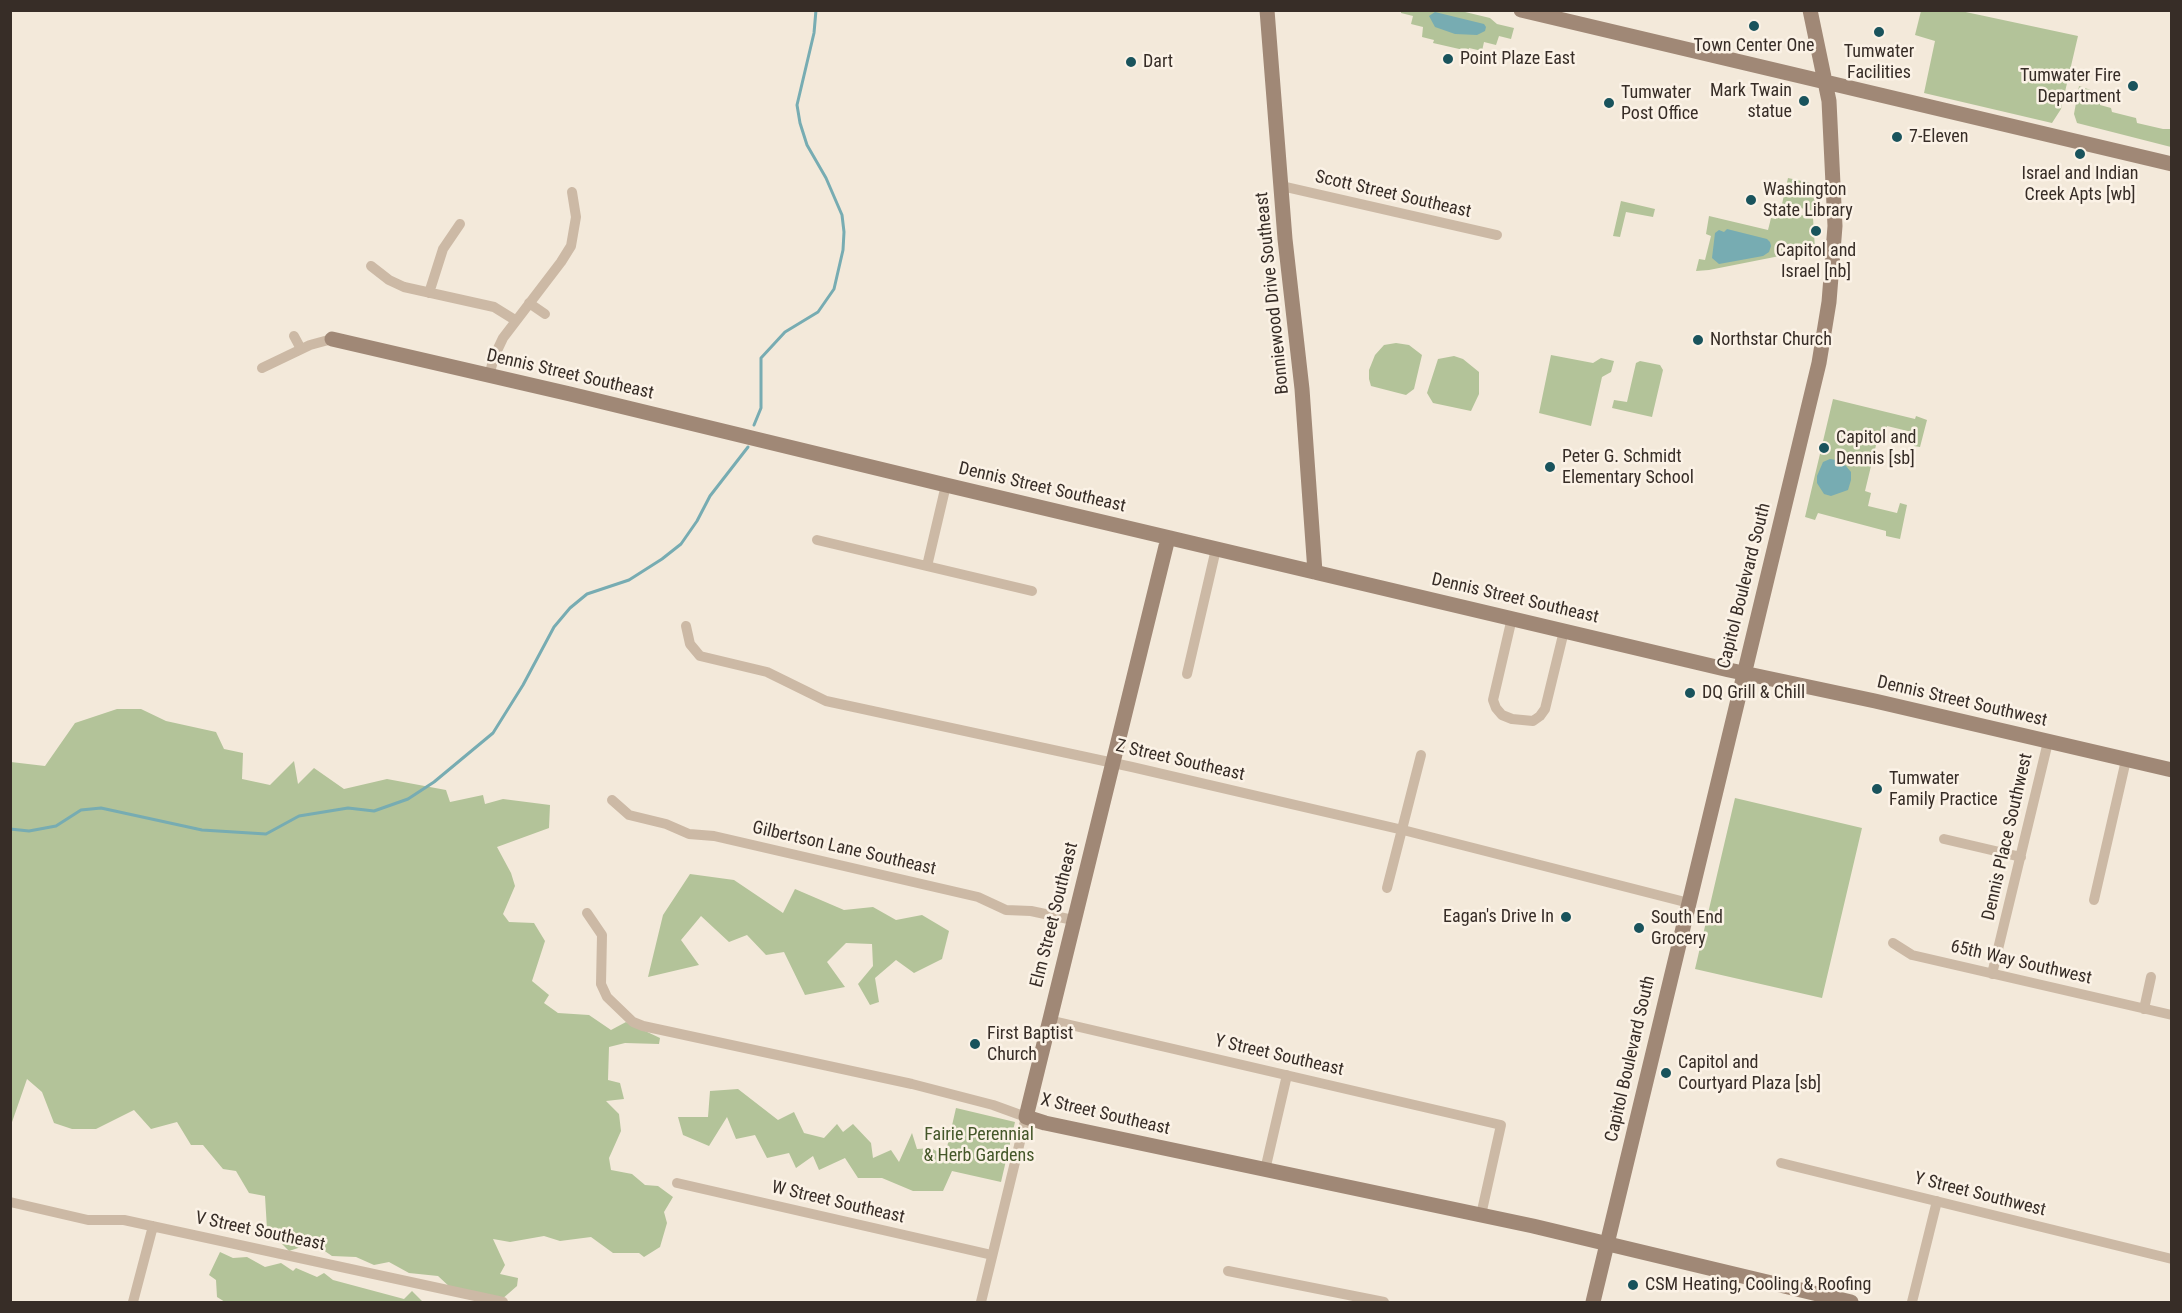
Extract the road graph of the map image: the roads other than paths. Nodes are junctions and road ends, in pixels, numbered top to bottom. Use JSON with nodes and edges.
{"nodes":[{"id":1,"x":1267,"y":10,"type":"edge"},
{"id":2,"x":1521,"y":10,"type":"edge"},
{"id":3,"x":1810,"y":10,"type":"edge"},
{"id":4,"x":1825,"y":83,"type":"junction"},
{"id":5,"x":2172,"y":164,"type":"edge"},
{"id":6,"x":1282,"y":186,"type":"junction"},
{"id":7,"x":572,"y":192,"type":"dead end"},
{"id":8,"x":460,"y":225,"type":"dead end"},
{"id":9,"x":1497,"y":235,"type":"dead end"},
{"id":10,"x":371,"y":266,"type":"dead end"},
{"id":11,"x":429,"y":293,"type":"junction"},
{"id":12,"x":529,"y":303,"type":"junction"},
{"id":13,"x":545,"y":314,"type":"dead end"},
{"id":14,"x":516,"y":320,"type":"junction"},
{"id":15,"x":294,"y":336,"type":"dead end"},
{"id":16,"x":332,"y":339,"type":"joint"},
{"id":17,"x":301,"y":349,"type":"junction"},
{"id":18,"x":262,"y":368,"type":"dead end"},
{"id":19,"x":489,"y":376,"type":"junction"},
{"id":20,"x":946,"y":485,"type":"junction"},
{"id":21,"x":1168,"y":538,"type":"junction"},
{"id":22,"x":817,"y":540,"type":"dead end"},
{"id":23,"x":1216,"y":549,"type":"junction"},
{"id":24,"x":927,"y":566,"type":"junction"},
{"id":25,"x":1315,"y":572,"type":"junction"},
{"id":26,"x":1032,"y":591,"type":"dead end"},
{"id":27,"x":1512,"y":618,"type":"junction"},
{"id":28,"x":686,"y":626,"type":"dead end"},
{"id":29,"x":1564,"y":631,"type":"junction"},
{"id":30,"x":1187,"y":674,"type":"dead end"},
{"id":31,"x":1744,"y":674,"type":"junction"},
{"id":32,"x":2048,"y":741,"type":"junction"},
{"id":33,"x":1421,"y":755,"type":"dead end"},
{"id":34,"x":2127,"y":760,"type":"junction"},
{"id":35,"x":1113,"y":762,"type":"junction"},
{"id":36,"x":2172,"y":770,"type":"edge"},
{"id":37,"x":612,"y":800,"type":"dead end"},
{"id":38,"x":1403,"y":830,"type":"junction"},
{"id":39,"x":1944,"y":839,"type":"dead end"},
{"id":40,"x":2021,"y":857,"type":"junction"},
{"id":41,"x":1388,"y":888,"type":"dead end"},
{"id":42,"x":2094,"y":900,"type":"dead end"},
{"id":43,"x":1689,"y":903,"type":"junction"},
{"id":44,"x":587,"y":913,"type":"dead end"},
{"id":45,"x":1073,"y":920,"type":"junction"},
{"id":46,"x":1893,"y":943,"type":"dead end"},
{"id":47,"x":1992,"y":974,"type":"junction"},
{"id":48,"x":2151,"y":978,"type":"dead end"},
{"id":49,"x":2144,"y":1009,"type":"junction"},
{"id":50,"x":2172,"y":1015,"type":"edge"},
{"id":51,"x":1049,"y":1020,"type":"junction"},
{"id":52,"x":1287,"y":1075,"type":"junction"},
{"id":53,"x":1026,"y":1117,"type":"junction"},
{"id":54,"x":1781,"y":1163,"type":"dead end"},
{"id":55,"x":1265,"y":1170,"type":"junction"},
{"id":56,"x":676,"y":1183,"type":"dead end"},
{"id":57,"x":10,"y":1202,"type":"edge"},
{"id":58,"x":1937,"y":1202,"type":"junction"},
{"id":59,"x":1481,"y":1215,"type":"junction"},
{"id":60,"x":153,"y":1226,"type":"junction"},
{"id":61,"x":1607,"y":1243,"type":"junction"},
{"id":62,"x":992,"y":1255,"type":"junction"},
{"id":63,"x":2172,"y":1259,"type":"edge"},
{"id":64,"x":1228,"y":1271,"type":"dead end"},
{"id":65,"x":133,"y":1302,"type":"edge"},
{"id":66,"x":501,"y":1302,"type":"edge"},
{"id":67,"x":981,"y":1302,"type":"edge"},
{"id":68,"x":1384,"y":1302,"type":"edge"},
{"id":69,"x":1593,"y":1302,"type":"edge"},
{"id":70,"x":1848,"y":1302,"type":"edge"},
{"id":71,"x":1912,"y":1302,"type":"edge"}],
"edges":[{"from":1,"to":6,"type":"street","name":"Bonniewood Drive Southeast"},
{"from":2,"to":4,"type":"street"},
{"from":3,"to":4,"type":"street","name":"Capitol Boulevard South"},
{"from":4,"to":5,"type":"street"},
{"from":4,"to":31,"type":"street","name":"Capitol Boulevard South"},
{"from":6,"to":9,"type":"street","name":"Scott Street Southeast"},
{"from":6,"to":25,"type":"street","name":"Bonniewood Drive Southeast"},
{"from":7,"to":12,"type":"street"},
{"from":8,"to":11,"type":"street"},
{"from":10,"to":11,"type":"street"},
{"from":11,"to":14,"type":"street"},
{"from":12,"to":13,"type":"street"},
{"from":12,"to":14,"type":"street"},
{"from":14,"to":19,"type":"street"},
{"from":15,"to":17,"type":"street"},
{"from":16,"to":17,"type":"street"},
{"from":16,"to":19,"type":"street","name":"Dennis Street Southeast"},
{"from":17,"to":18,"type":"street"},
{"from":19,"to":20,"type":"street","name":"Dennis Street Southeast"},
{"from":20,"to":21,"type":"street","name":"Dennis Street Southeast"},
{"from":20,"to":24,"type":"street"},
{"from":21,"to":23,"type":"street","name":"Dennis Street Southeast"},
{"from":21,"to":35,"type":"street","name":"Elm Street Southeast"},
{"from":22,"to":24,"type":"street"},
{"from":23,"to":25,"type":"street","name":"Dennis Street Southeast"},
{"from":23,"to":30,"type":"street"},
{"from":24,"to":26,"type":"street"},
{"from":25,"to":27,"type":"street","name":"Dennis Street Southeast"},
{"from":27,"to":29,"type":"street","name":"Dennis Street Southeast"},
{"from":27,"to":29,"type":"street"},
{"from":28,"to":35,"type":"street","name":"Z Street Southeast"},
{"from":29,"to":31,"type":"street","name":"Dennis Street Southeast"},
{"from":31,"to":32,"type":"street","name":"Dennis Street Southwest"},
{"from":31,"to":43,"type":"street","name":"Capitol Boulevard South"},
{"from":32,"to":34,"type":"street","name":"Dennis Street Southwest"},
{"from":32,"to":40,"type":"street","name":"Dennis Place Southwest"},
{"from":33,"to":38,"type":"street"},
{"from":34,"to":36,"type":"street","name":"Dennis Street Southwest"},
{"from":34,"to":42,"type":"street"},
{"from":35,"to":38,"type":"street","name":"Z Street Southeast"},
{"from":35,"to":45,"type":"street","name":"Elm Street Southeast"},
{"from":37,"to":45,"type":"street","name":"Gilbertson Lane Southeast"},
{"from":38,"to":41,"type":"street"},
{"from":38,"to":43,"type":"street","name":"Z Street Southeast"},
{"from":39,"to":40,"type":"street"},
{"from":40,"to":47,"type":"street","name":"Dennis Place Southwest"},
{"from":43,"to":61,"type":"street","name":"Capitol Boulevard South"},
{"from":44,"to":53,"type":"street","name":"X Street Southeast"},
{"from":45,"to":51,"type":"street","name":"Elm Street Southeast"},
{"from":46,"to":47,"type":"street","name":"65th Way Southwest"},
{"from":47,"to":49,"type":"street","name":"65th Way Southwest"},
{"from":48,"to":49,"type":"street"},
{"from":49,"to":50,"type":"street","name":"65th Way Southwest"},
{"from":51,"to":52,"type":"street","name":"Y Street Southeast"},
{"from":51,"to":53,"type":"street","name":"Elm Street Southeast"},
{"from":52,"to":55,"type":"street"},
{"from":52,"to":59,"type":"street","name":"Y Street Southeast"},
{"from":53,"to":55,"type":"street","name":"X Street Southeast"},
{"from":53,"to":62,"type":"street","name":"Elm Street Southeast"},
{"from":54,"to":58,"type":"street","name":"Y Street Southwest"},
{"from":55,"to":59,"type":"street","name":"X Street Southeast"},
{"from":56,"to":62,"type":"street","name":"W Street Southeast"},
{"from":57,"to":60,"type":"street","name":"V Street Southeast"},
{"from":58,"to":63,"type":"street","name":"Y Street Southwest"},
{"from":58,"to":71,"type":"street"},
{"from":59,"to":61,"type":"street","name":"X Street Southeast"},
{"from":60,"to":65,"type":"street"},
{"from":60,"to":66,"type":"street","name":"V Street Southeast"},
{"from":61,"to":69,"type":"street","name":"Capitol Boulevard South"},
{"from":61,"to":70,"type":"street","name":"X Street Southeast"},
{"from":62,"to":67,"type":"street","name":"Elm Street Southeast"},
{"from":64,"to":68,"type":"street"}]}
